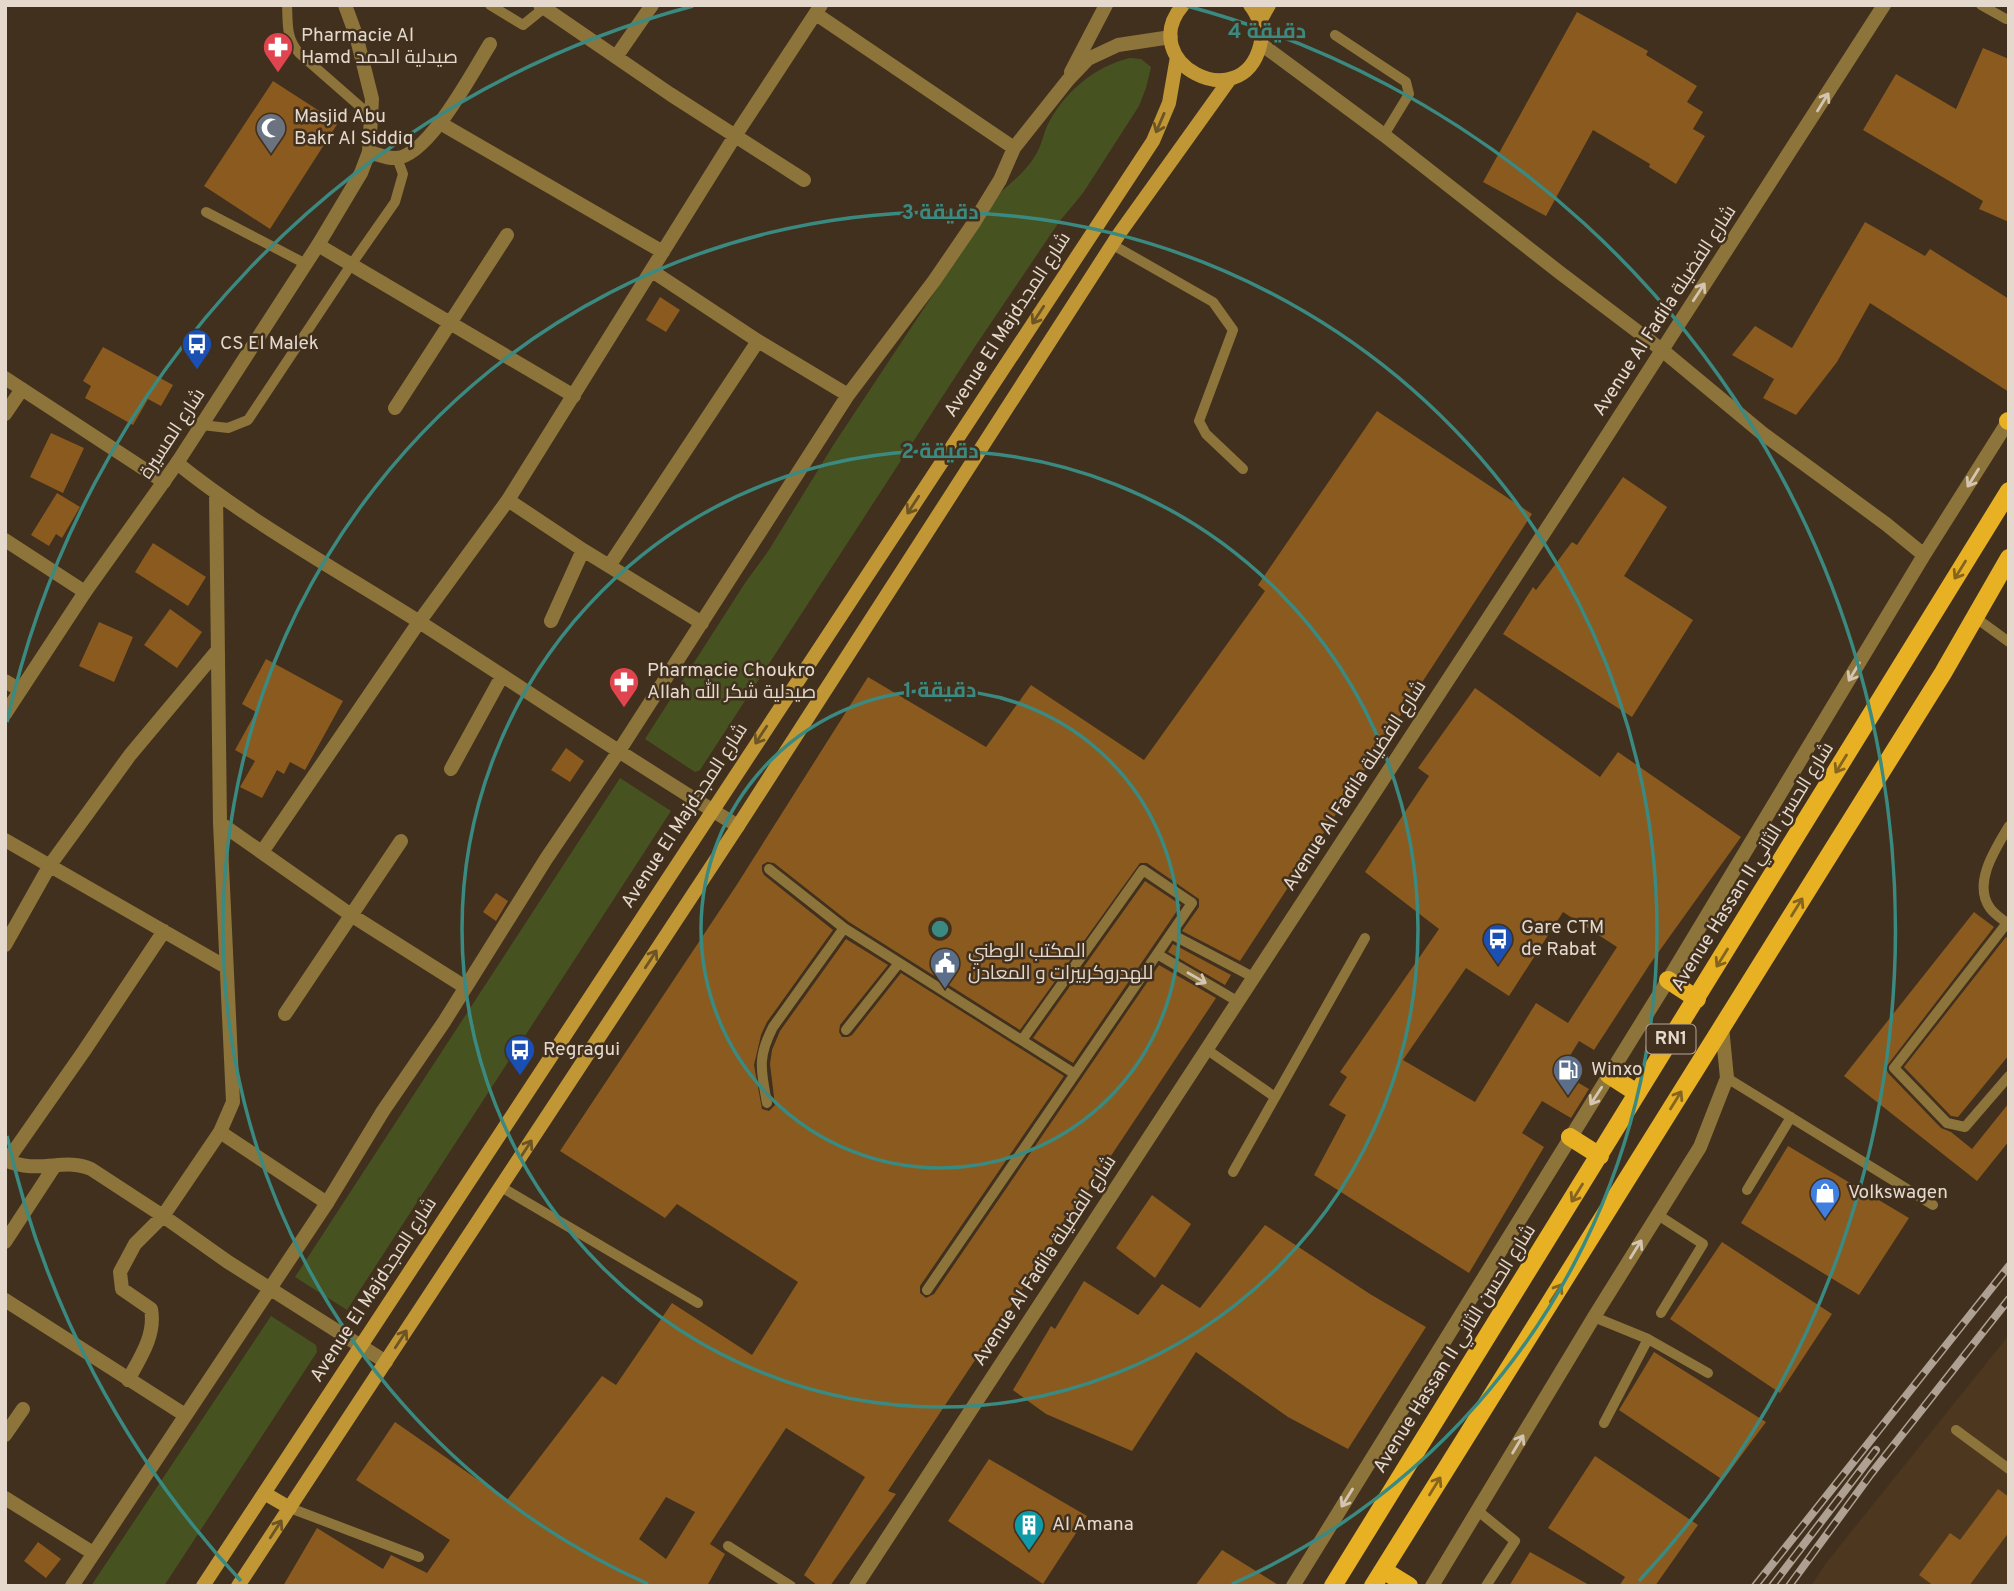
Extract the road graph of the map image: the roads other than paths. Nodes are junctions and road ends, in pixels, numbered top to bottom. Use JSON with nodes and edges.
{"nodes":[{"id":1,"x":287,"y":5,"type":"edge"},
{"id":2,"x":345,"y":5,"type":"edge"},
{"id":3,"x":490,"y":5,"type":"edge"},
{"id":4,"x":652,"y":5,"type":"edge"},
{"id":5,"x":1106,"y":5,"type":"edge"},
{"id":6,"x":1250,"y":5,"type":"edge"},
{"id":7,"x":1269,"y":5,"type":"edge"},
{"id":8,"x":1884,"y":5,"type":"edge"},
{"id":9,"x":1981,"y":5,"type":"edge"},
{"id":10,"x":542,"y":7,"type":"edge"},
{"id":11,"x":1180,"y":7,"type":"edge"},
{"id":12,"x":819,"y":9,"type":"edge"},
{"id":13,"x":2006,"y":19,"type":"dead end"},
{"id":14,"x":1260,"y":21,"type":"junction"},
{"id":15,"x":1335,"y":34,"type":"dead end"},
{"id":16,"x":1171,"y":37,"type":"junction"},
{"id":17,"x":489,"y":44,"type":"dead end"},
{"id":18,"x":1261,"y":44,"type":"junction"},
{"id":19,"x":616,"y":57,"type":"junction"},
{"id":20,"x":1177,"y":57,"type":"junction"},
{"id":21,"x":1230,"y":79,"type":"junction"},
{"id":22,"x":1068,"y":80,"type":"junction"},
{"id":23,"x":373,"y":117,"type":"junction"},
{"id":24,"x":440,"y":123,"type":"junction"},
{"id":25,"x":1384,"y":135,"type":"junction"},
{"id":26,"x":735,"y":136,"type":"junction"},
{"id":27,"x":1014,"y":148,"type":"junction"},
{"id":28,"x":369,"y":152,"type":"junction"},
{"id":29,"x":397,"y":158,"type":"junction"},
{"id":30,"x":804,"y":180,"type":"dead end"},
{"id":31,"x":206,"y":212,"type":"dead end"},
{"id":32,"x":508,"y":235,"type":"dead end"},
{"id":33,"x":318,"y":245,"type":"junction"},
{"id":34,"x":1113,"y":245,"type":"junction"},
{"id":35,"x":663,"y":252,"type":"junction"},
{"id":36,"x":306,"y":264,"type":"junction"},
{"id":37,"x":351,"y":264,"type":"junction"},
{"id":38,"x":652,"y":271,"type":"junction"},
{"id":39,"x":449,"y":323,"type":"junction"},
{"id":40,"x":758,"y":341,"type":"junction"},
{"id":41,"x":1661,"y":350,"type":"junction"},
{"id":42,"x":5,"y":378,"type":"edge"},
{"id":43,"x":23,"y":389,"type":"junction"},
{"id":44,"x":848,"y":395,"type":"junction"},
{"id":45,"x":574,"y":396,"type":"junction"},
{"id":46,"x":395,"y":408,"type":"dead end"},
{"id":47,"x":5,"y":414,"type":"edge"},
{"id":48,"x":2009,"y":420,"type":"edge"},
{"id":49,"x":202,"y":425,"type":"junction"},
{"id":50,"x":177,"y":463,"type":"junction"},
{"id":51,"x":1243,"y":469,"type":"dead end"},
{"id":52,"x":164,"y":482,"type":"junction"},
{"id":53,"x":2009,"y":491,"type":"edge"},
{"id":54,"x":216,"y":493,"type":"junction"},
{"id":55,"x":508,"y":500,"type":"junction"},
{"id":56,"x":5,"y":540,"type":"edge"},
{"id":57,"x":583,"y":551,"type":"junction"},
{"id":58,"x":1924,"y":555,"type":"junction"},
{"id":59,"x":2009,"y":558,"type":"edge"},
{"id":60,"x":609,"y":566,"type":"junction"},
{"id":61,"x":85,"y":592,"type":"junction"},
{"id":62,"x":1976,"y":618,"type":"junction"},
{"id":63,"x":551,"y":621,"type":"dead end"},
{"id":64,"x":419,"y":622,"type":"junction"},
{"id":65,"x":702,"y":623,"type":"junction"},
{"id":66,"x":2009,"y":642,"type":"edge"},
{"id":67,"x":217,"y":651,"type":"junction"},
{"id":68,"x":502,"y":676,"type":"junction"},
{"id":69,"x":5,"y":681,"type":"edge"},
{"id":70,"x":20,"y":690,"type":"junction"},
{"id":71,"x":5,"y":714,"type":"edge"},
{"id":72,"x":619,"y":751,"type":"junction"},
{"id":73,"x":451,"y":768,"type":"dead end"},
{"id":74,"x":711,"y":810,"type":"junction"},
{"id":75,"x":220,"y":822,"type":"junction"},
{"id":76,"x":2009,"y":826,"type":"edge"},
{"id":77,"x":738,"y":827,"type":"junction"},
{"id":78,"x":5,"y":840,"type":"edge"},
{"id":79,"x":401,"y":841,"type":"dead end"},
{"id":80,"x":261,"y":852,"type":"junction"},
{"id":81,"x":50,"y":865,"type":"junction"},
{"id":82,"x":769,"y":869,"type":"dead end"},
{"id":83,"x":351,"y":915,"type":"junction"},
{"id":84,"x":2008,"y":922,"type":"edge"},
{"id":85,"x":844,"y":928,"type":"junction"},
{"id":86,"x":164,"y":931,"type":"junction"},
{"id":87,"x":1171,"y":934,"type":"junction"},
{"id":88,"x":1364,"y":938,"type":"dead end"},
{"id":89,"x":5,"y":945,"type":"edge"},
{"id":90,"x":1157,"y":954,"type":"junction"},
{"id":91,"x":900,"y":963,"type":"junction"},
{"id":92,"x":226,"y":967,"type":"junction"},
{"id":93,"x":1253,"y":977,"type":"junction"},
{"id":94,"x":1668,"y":980,"type":"junction"},
{"id":95,"x":465,"y":987,"type":"junction"},
{"id":96,"x":1697,"y":999,"type":"junction"},
{"id":97,"x":1237,"y":1001,"type":"junction"},
{"id":98,"x":285,"y":1014,"type":"dead end"},
{"id":99,"x":1722,"y":1027,"type":"junction"},
{"id":100,"x":846,"y":1030,"type":"dead end"},
{"id":101,"x":1022,"y":1040,"type":"junction"},
{"id":102,"x":1206,"y":1049,"type":"junction"},
{"id":103,"x":1075,"y":1074,"type":"junction"},
{"id":104,"x":1609,"y":1075,"type":"junction"},
{"id":105,"x":2009,"y":1076,"type":"edge"},
{"id":106,"x":1727,"y":1078,"type":"junction"},
{"id":107,"x":1637,"y":1093,"type":"junction"},
{"id":108,"x":1275,"y":1097,"type":"junction"},
{"id":109,"x":767,"y":1103,"type":"dead end"},
{"id":110,"x":1791,"y":1117,"type":"junction"},
{"id":111,"x":220,"y":1132,"type":"junction"},
{"id":112,"x":1570,"y":1137,"type":"junction"},
{"id":113,"x":1600,"y":1156,"type":"junction"},
{"id":114,"x":6,"y":1160,"type":"edge"},
{"id":115,"x":54,"y":1167,"type":"junction"},
{"id":116,"x":1233,"y":1172,"type":"dead end"},
{"id":117,"x":500,"y":1187,"type":"junction"},
{"id":118,"x":1747,"y":1190,"type":"dead end"},
{"id":119,"x":327,"y":1203,"type":"junction"},
{"id":120,"x":1933,"y":1205,"type":"dead end"},
{"id":121,"x":1658,"y":1215,"type":"junction"},
{"id":122,"x":163,"y":1216,"type":"junction"},
{"id":123,"x":5,"y":1242,"type":"edge"},
{"id":124,"x":268,"y":1288,"type":"junction"},
{"id":125,"x":927,"y":1290,"type":"dead end"},
{"id":126,"x":5,"y":1300,"type":"edge"},
{"id":127,"x":698,"y":1303,"type":"dead end"},
{"id":128,"x":1661,"y":1313,"type":"dead end"},
{"id":129,"x":1594,"y":1317,"type":"junction"},
{"id":130,"x":1648,"y":1339,"type":"junction"},
{"id":131,"x":361,"y":1345,"type":"junction"},
{"id":132,"x":386,"y":1362,"type":"junction"},
{"id":133,"x":1709,"y":1373,"type":"dead end"},
{"id":134,"x":128,"y":1380,"type":"junction"},
{"id":135,"x":23,"y":1409,"type":"dead end"},
{"id":136,"x":185,"y":1415,"type":"junction"},
{"id":137,"x":1604,"y":1423,"type":"dead end"},
{"id":138,"x":1956,"y":1430,"type":"dead end"},
{"id":139,"x":5,"y":1435,"type":"edge"},
{"id":140,"x":2009,"y":1469,"type":"edge"},
{"id":141,"x":264,"y":1493,"type":"junction"},
{"id":142,"x":5,"y":1498,"type":"edge"},
{"id":143,"x":290,"y":1508,"type":"junction"},
{"id":144,"x":1478,"y":1511,"type":"junction"},
{"id":145,"x":728,"y":1546,"type":"dead end"},
{"id":146,"x":93,"y":1552,"type":"junction"},
{"id":147,"x":419,"y":1557,"type":"dead end"},
{"id":148,"x":1383,"y":1570,"type":"junction"},
{"id":149,"x":72,"y":1586,"type":"edge"},
{"id":150,"x":202,"y":1586,"type":"edge"},
{"id":151,"x":239,"y":1586,"type":"edge"},
{"id":152,"x":791,"y":1586,"type":"edge"},
{"id":153,"x":856,"y":1586,"type":"edge"},
{"id":154,"x":1293,"y":1586,"type":"edge"},
{"id":155,"x":1333,"y":1586,"type":"edge"},
{"id":156,"x":1373,"y":1586,"type":"edge"},
{"id":157,"x":1409,"y":1586,"type":"edge"},
{"id":158,"x":1432,"y":1586,"type":"edge"},
{"id":159,"x":1486,"y":1586,"type":"edge"}],
"edges":[{"from":1,"to":23,"type":"lane"},
{"from":2,"to":23,"type":"street","name":"شارع المسيرة"},
{"from":3,"to":10,"type":"lane"},
{"from":4,"to":19,"type":"street"},
{"from":5,"to":22,"type":"street"},
{"from":6,"to":14,"type":"main road"},
{"from":7,"to":14,"type":"main road"},
{"from":41,"to":8,"type":"street","name":"Avenue Al Fadila شارع الفضيلة","one_way":true},
{"from":9,"to":13,"type":"lane"},
{"from":10,"to":19,"type":"street"},
{"from":11,"to":16,"type":"main road"},
{"from":12,"to":26,"type":"street"},
{"from":12,"to":27,"type":"street"},
{"from":14,"to":18,"type":"main road"},
{"from":15,"to":25,"type":"lane"},
{"from":16,"to":20,"type":"main road"},
{"from":16,"to":22,"type":"street"},
{"from":17,"to":24,"type":"street"},
{"from":18,"to":21,"type":"main road"},
{"from":18,"to":25,"type":"street"},
{"from":19,"to":26,"type":"street"},
{"from":20,"to":21,"type":"main road"},
{"from":20,"to":74,"type":"main road","name":"Avenue El Majdشارع المجد","one_way":true},
{"from":21,"to":34,"type":"main road"},
{"from":22,"to":27,"type":"street"},
{"from":23,"to":28,"type":"street","name":"شارع المسيرة"},
{"from":24,"to":29,"type":"street"},
{"from":24,"to":35,"type":"street"},
{"from":25,"to":41,"type":"street"},
{"from":26,"to":30,"type":"street"},
{"from":26,"to":35,"type":"street"},
{"from":27,"to":44,"type":"street"},
{"from":28,"to":29,"type":"street"},
{"from":28,"to":33,"type":"street","name":"شارع المسيرة"},
{"from":29,"to":37,"type":"lane"},
{"from":31,"to":36,"type":"lane"},
{"from":32,"to":39,"type":"street"},
{"from":33,"to":36,"type":"street","name":"شارع المسيرة"},
{"from":33,"to":37,"type":"street"},
{"from":34,"to":51,"type":"lane"},
{"from":34,"to":77,"type":"main road"},
{"from":35,"to":38,"type":"street"},
{"from":36,"to":49,"type":"street","name":"شارع المسيرة"},
{"from":37,"to":39,"type":"street"},
{"from":37,"to":49,"type":"lane"},
{"from":38,"to":40,"type":"street"},
{"from":38,"to":45,"type":"street"},
{"from":39,"to":45,"type":"street"},
{"from":39,"to":46,"type":"street"},
{"from":40,"to":44,"type":"street"},
{"from":40,"to":60,"type":"street"},
{"from":41,"to":58,"type":"street"},
{"from":41,"to":93,"type":"street","name":"Avenue Al Fadila شارع الفضيلة"},
{"from":42,"to":43,"type":"street"},
{"from":43,"to":47,"type":"street"},
{"from":43,"to":52,"type":"street"},
{"from":44,"to":65,"type":"street"},
{"from":45,"to":55,"type":"street"},
{"from":48,"to":58,"type":"street","one_way":true},
{"from":49,"to":50,"type":"street","name":"شارع المسيرة"},
{"from":50,"to":52,"type":"street","name":"شارع المسيرة"},
{"from":50,"to":54,"type":"street"},
{"from":52,"to":61,"type":"street","name":"شارع المسيرة"},
{"from":53,"to":96,"type":"main road","name":"Avenue Hassan II شارع الحسن الثاني","number":"RN1","one_way":true},
{"from":54,"to":64,"type":"street"},
{"from":54,"to":67,"type":"street"},
{"from":55,"to":57,"type":"street"},
{"from":55,"to":64,"type":"street"},
{"from":56,"to":61,"type":"street"},
{"from":57,"to":60,"type":"street"},
{"from":57,"to":63,"type":"street"},
{"from":58,"to":94,"type":"street","one_way":true},
{"from":59,"to":62,"type":"main road","number":"RN1"},
{"from":60,"to":65,"type":"street"},
{"from":61,"to":70,"type":"street","name":"شارع المسيرة"},
{"from":62,"to":66,"type":"lane"},
{"from":99,"to":62,"type":"main road","number":"RN1","one_way":true},
{"from":64,"to":68,"type":"street"},
{"from":64,"to":80,"type":"street"},
{"from":65,"to":72,"type":"street"},
{"from":67,"to":75,"type":"street"},
{"from":67,"to":81,"type":"street"},
{"from":68,"to":72,"type":"street"},
{"from":68,"to":73,"type":"street"},
{"from":69,"to":70,"type":"street"},
{"from":70,"to":71,"type":"street","name":"شارع المسيرة"},
{"from":72,"to":74,"type":"street"},
{"from":72,"to":95,"type":"street"},
{"from":74,"to":77,"type":"street"},
{"from":74,"to":131,"type":"main road","name":"Avenue El Majdشارع المجد"},
{"from":75,"to":80,"type":"street"},
{"from":75,"to":92,"type":"street"},
{"from":76,"to":84,"type":"lane"},
{"from":117,"to":77,"type":"main road","one_way":true},
{"from":78,"to":81,"type":"street"},
{"from":79,"to":83,"type":"street"},
{"from":80,"to":83,"type":"street"},
{"from":81,"to":86,"type":"street"},
{"from":81,"to":89,"type":"street"},
{"from":82,"to":85,"type":"lane"},
{"from":83,"to":95,"type":"street"},
{"from":83,"to":98,"type":"street"},
{"from":84,"to":105,"type":"lane"},
{"from":85,"to":91,"type":"lane"},
{"from":85,"to":109,"type":"lane"},
{"from":86,"to":92,"type":"street"},
{"from":86,"to":114,"type":"street"},
{"from":87,"to":90,"type":"lane"},
{"from":87,"to":93,"type":"lane"},
{"from":87,"to":101,"type":"lane"},
{"from":88,"to":108,"type":"lane"},
{"from":90,"to":97,"type":"lane","one_way":true},
{"from":90,"to":103,"type":"lane"},
{"from":91,"to":100,"type":"lane"},
{"from":91,"to":101,"type":"lane"},
{"from":92,"to":111,"type":"street"},
{"from":93,"to":97,"type":"street","name":"Avenue Al Fadila شارع الفضيلة"},
{"from":94,"to":96,"type":"main road"},
{"from":94,"to":104,"type":"street"},
{"from":95,"to":119,"type":"street"},
{"from":96,"to":107,"type":"main road","name":"Avenue Hassan II شارع الحسن الثاني","number":"RN1"},
{"from":97,"to":102,"type":"street","name":"Avenue Al Fadila شارع الفضيلة"},
{"from":99,"to":106,"type":"street"},
{"from":148,"to":99,"type":"main road","number":"RN1","one_way":true},
{"from":101,"to":103,"type":"lane"},
{"from":102,"to":108,"type":"lane"},
{"from":102,"to":153,"type":"street","name":"Avenue Al Fadila شارع الفضيلة"},
{"from":103,"to":125,"type":"lane"},
{"from":104,"to":107,"type":"main road"},
{"from":104,"to":112,"type":"street","one_way":true},
{"from":106,"to":110,"type":"lane"},
{"from":106,"to":121,"type":"street"},
{"from":107,"to":113,"type":"main road","name":"Avenue Hassan II شارع الحسن الثاني","number":"RN1"},
{"from":108,"to":116,"type":"lane"},
{"from":110,"to":118,"type":"lane"},
{"from":110,"to":120,"type":"lane"},
{"from":111,"to":119,"type":"street"},
{"from":111,"to":122,"type":"street"},
{"from":112,"to":113,"type":"main road"},
{"from":112,"to":154,"type":"street","one_way":true},
{"from":113,"to":155,"type":"main road","name":"Avenue Hassan II شارع الحسن الثاني","number":"RN1","one_way":true},
{"from":114,"to":115,"type":"street"},
{"from":115,"to":122,"type":"street"},
{"from":115,"to":123,"type":"street"},
{"from":117,"to":127,"type":"lane"},
{"from":132,"to":117,"type":"main road","one_way":true},
{"from":119,"to":124,"type":"street"},
{"from":121,"to":128,"type":"lane"},
{"from":129,"to":121,"type":"street","one_way":true},
{"from":122,"to":124,"type":"street"},
{"from":122,"to":134,"type":"street"},
{"from":124,"to":131,"type":"street"},
{"from":124,"to":136,"type":"street"},
{"from":126,"to":134,"type":"street"},
{"from":129,"to":130,"type":"lane"},
{"from":144,"to":129,"type":"street","one_way":true},
{"from":130,"to":133,"type":"lane"},
{"from":130,"to":137,"type":"lane"},
{"from":131,"to":132,"type":"street"},
{"from":131,"to":141,"type":"main road","name":"Avenue El Majdشارع المجد"},
{"from":132,"to":143,"type":"main road"},
{"from":134,"to":136,"type":"street"},
{"from":135,"to":139,"type":"street"},
{"from":136,"to":146,"type":"street"},
{"from":138,"to":140,"type":"lane"},
{"from":141,"to":143,"type":"main road"},
{"from":141,"to":150,"type":"main road","name":"Avenue El Majdشارع المجد"},
{"from":142,"to":146,"type":"street"},
{"from":143,"to":147,"type":"lane"},
{"from":151,"to":143,"type":"main road","one_way":true},
{"from":144,"to":158,"type":"street"},
{"from":144,"to":159,"type":"lane"},
{"from":145,"to":152,"type":"lane"},
{"from":146,"to":149,"type":"street"},
{"from":148,"to":156,"type":"main road","number":"RN1"},
{"from":148,"to":157,"type":"main road"}]}
